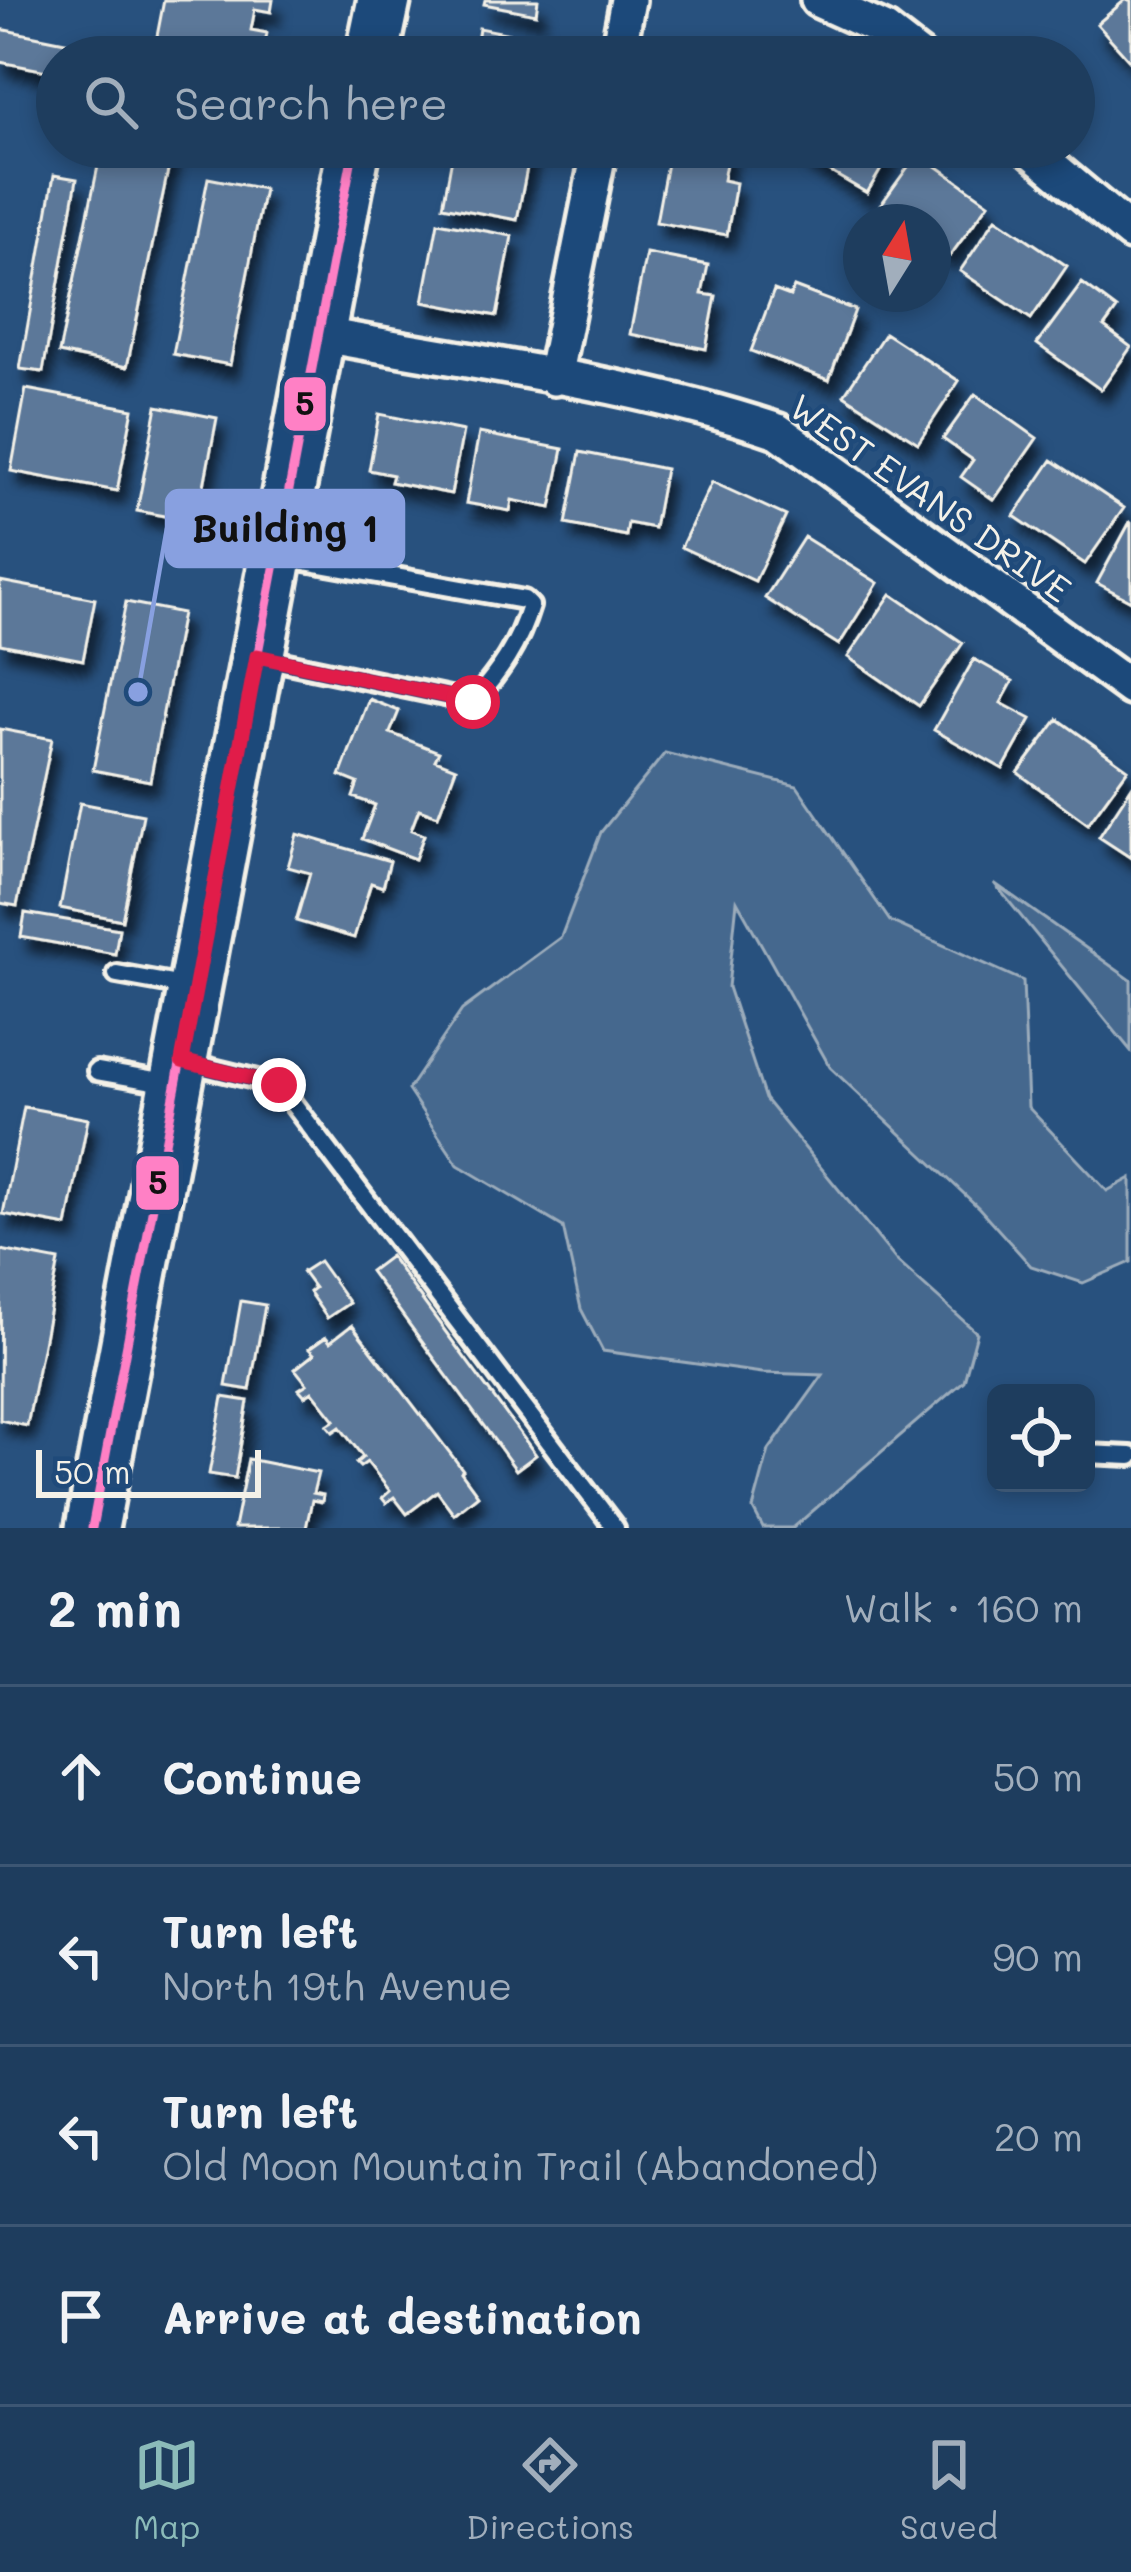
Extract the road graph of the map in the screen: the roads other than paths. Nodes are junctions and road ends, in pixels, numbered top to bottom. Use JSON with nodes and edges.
{"nodes":[{"id":1,"x":384,"y":0,"type":"edge"},
{"id":2,"x":628,"y":0,"type":"edge"},
{"id":3,"x":818,"y":0,"type":"edge"},
{"id":4,"x":376,"y":36,"type":"edge"},
{"id":5,"x":621,"y":36,"type":"edge"},
{"id":6,"x":892,"y":36,"type":"edge"},
{"id":7,"x":350,"y":168,"type":"edge"},
{"id":8,"x":596,"y":168,"type":"edge"},
{"id":9,"x":1053,"y":168,"type":"edge"},
{"id":10,"x":1131,"y":233,"type":"edge"},
{"id":11,"x":318,"y":334,"type":"junction"},
{"id":12,"x":554,"y":378,"type":"junction"},
{"id":13,"x":276,"y":556,"type":"junction"},
{"id":14,"x":257,"y":656,"type":"junction"},
{"id":15,"x":1131,"y":688,"type":"edge"},
{"id":16,"x":117,"y":974,"type":"dead end"},
{"id":17,"x":196,"y":988,"type":"junction"},
{"id":18,"x":97,"y":1071,"type":"dead end"},
{"id":19,"x":180,"y":1073,"type":"junction"},
{"id":20,"x":1095,"y":1454,"type":"edge"},
{"id":21,"x":1131,"y":1456,"type":"edge"},
{"id":22,"x":92,"y":1528,"type":"edge"},
{"id":23,"x":615,"y":1528,"type":"edge"}],
"edges":[{"from":1,"to":4,"type":"main road"},
{"from":2,"to":5,"type":"street"},
{"from":3,"to":6,"type":"street"},
{"from":7,"to":11,"type":"main road"},
{"from":8,"to":12,"type":"street"},
{"from":9,"to":10,"type":"street"},
{"from":11,"to":12,"type":"street","name":"WEST EVANS DRIVE"},
{"from":11,"to":13,"type":"main road"},
{"from":12,"to":15,"type":"street","name":"WEST EVANS DRIVE"},
{"from":13,"to":14,"type":"main road"},
{"from":13,"to":14,"type":"lane"},
{"from":14,"to":17,"type":"main road"},
{"from":16,"to":17,"type":"lane"},
{"from":17,"to":19,"type":"main road"},
{"from":18,"to":19,"type":"lane"},
{"from":19,"to":22,"type":"main road"},
{"from":19,"to":23,"type":"lane"},
{"from":20,"to":21,"type":"lane"}]}
